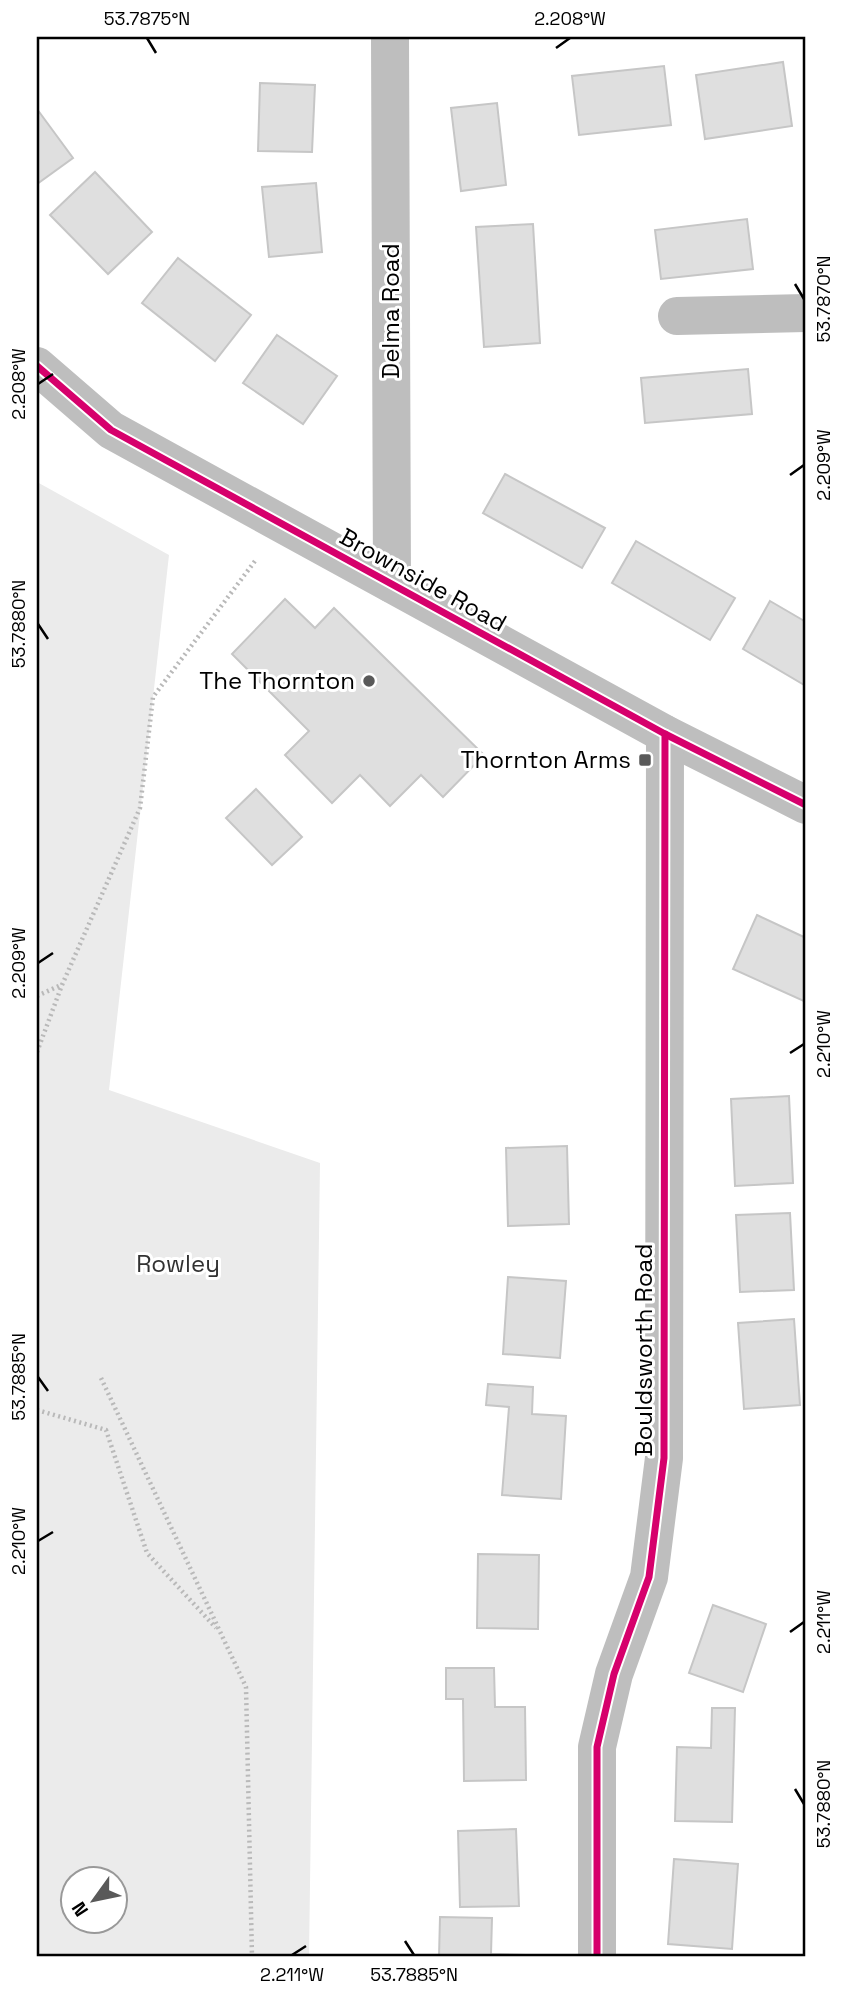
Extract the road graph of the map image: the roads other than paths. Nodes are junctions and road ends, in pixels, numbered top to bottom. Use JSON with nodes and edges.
{"nodes":[{"id":1,"x":390,"y":37,"type":"edge"},
{"id":2,"x":806,"y":313,"type":"edge"},
{"id":3,"x":677,"y":316,"type":"dead end"},
{"id":4,"x":37,"y":366,"type":"edge"},
{"id":5,"x":392,"y":584,"type":"junction"},
{"id":6,"x":665,"y":734,"type":"junction"},
{"id":7,"x":806,"y":804,"type":"edge"},
{"id":8,"x":597,"y":1957,"type":"edge"}],
"edges":[{"from":1,"to":5,"type":"street","name":"Delma Road"},
{"from":2,"to":3,"type":"street"},
{"from":4,"to":5,"type":"street","name":"Brownside Road"},
{"from":5,"to":6,"type":"street","name":"Brownside Road"},
{"from":6,"to":7,"type":"street","name":"Brownside Road"},
{"from":6,"to":8,"type":"street","name":"Bouldsworth Road"}]}
